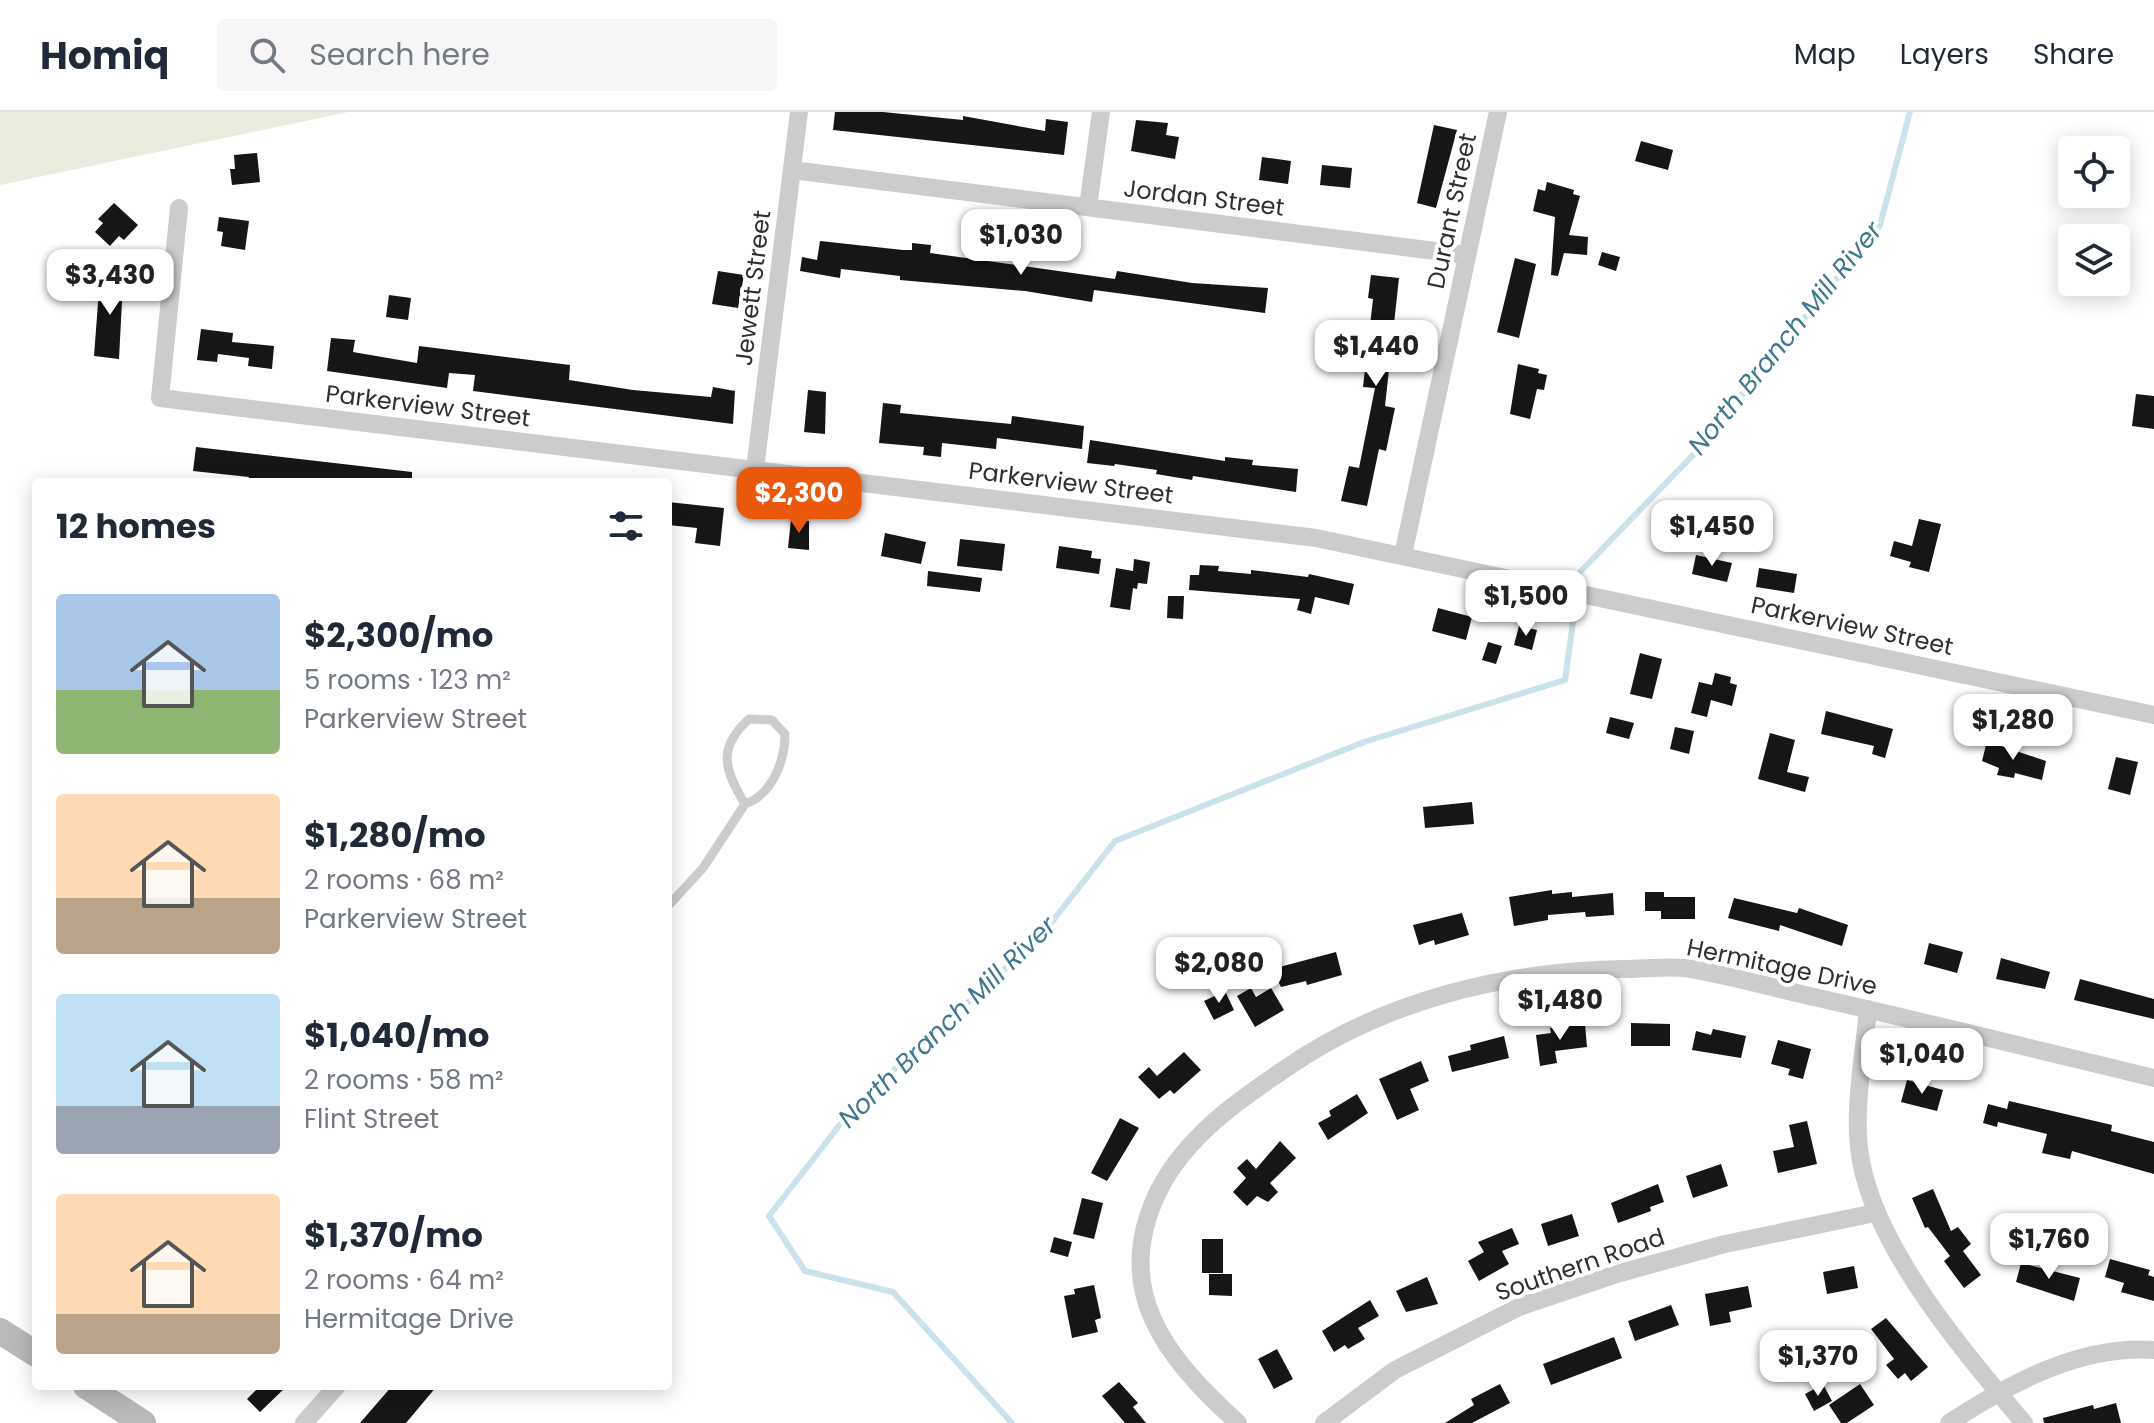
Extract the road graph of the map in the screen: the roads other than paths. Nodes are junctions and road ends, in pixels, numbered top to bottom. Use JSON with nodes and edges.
{"nodes":[{"id":1,"x":799,"y":112,"type":"edge"},
{"id":2,"x":1101,"y":112,"type":"edge"},
{"id":3,"x":1498,"y":112,"type":"edge"},
{"id":4,"x":792,"y":170,"type":"junction"},
{"id":5,"x":1088,"y":207,"type":"junction"},
{"id":6,"x":179,"y":208,"type":"dead end"},
{"id":7,"x":1467,"y":255,"type":"junction"},
{"id":8,"x":755,"y":469,"type":"junction"},
{"id":9,"x":1403,"y":555,"type":"junction"},
{"id":10,"x":2154,"y":715,"type":"edge"},
{"id":11,"x":745,"y":804,"type":"junction"},
{"id":12,"x":672,"y":902,"type":"edge"},
{"id":13,"x":1868,"y":1009,"type":"junction"},
{"id":14,"x":2154,"y":1078,"type":"edge"},
{"id":15,"x":1875,"y":1213,"type":"junction"},
{"id":16,"x":0,"y":1331,"type":"edge"},
{"id":17,"x":2154,"y":1350,"type":"edge"},
{"id":18,"x":32,"y":1351,"type":"edge"},
{"id":19,"x":92,"y":1390,"type":"edge"},
{"id":20,"x":333,"y":1390,"type":"edge"},
{"id":21,"x":1997,"y":1392,"type":"junction"},
{"id":22,"x":143,"y":1423,"type":"edge"},
{"id":23,"x":304,"y":1423,"type":"edge"},
{"id":24,"x":1238,"y":1423,"type":"edge"},
{"id":25,"x":1324,"y":1423,"type":"edge"},
{"id":26,"x":1949,"y":1423,"type":"edge"},
{"id":27,"x":2024,"y":1423,"type":"edge"}],
"edges":[{"from":1,"to":4,"type":"street","name":"Jewett Street"},
{"from":2,"to":5,"type":"street"},
{"from":3,"to":7,"type":"street","name":"Durant Street"},
{"from":4,"to":5,"type":"street","name":"Jordan Street"},
{"from":4,"to":8,"type":"street","name":"Jewett Street"},
{"from":5,"to":7,"type":"street","name":"Jordan Street"},
{"from":6,"to":8,"type":"street","name":"Parkerview Street"},
{"from":7,"to":9,"type":"street","name":"Durant Street"},
{"from":8,"to":9,"type":"street","name":"Parkerview Street"},
{"from":9,"to":10,"type":"street","name":"Parkerview Street"},
{"from":11,"to":11,"type":"lane"},
{"from":11,"to":12,"type":"lane"},
{"from":13,"to":14,"type":"street","name":"Hermitage Drive"},
{"from":13,"to":15,"type":"street"},
{"from":13,"to":24,"type":"street","name":"Hermitage Drive"},
{"from":15,"to":21,"type":"street"},
{"from":15,"to":25,"type":"street","name":"Southern Road"},
{"from":16,"to":18,"type":"main road"},
{"from":17,"to":21,"type":"street"},
{"from":19,"to":22,"type":"main road"},
{"from":20,"to":23,"type":"street"},
{"from":21,"to":26,"type":"street"},
{"from":21,"to":27,"type":"street"}]}
